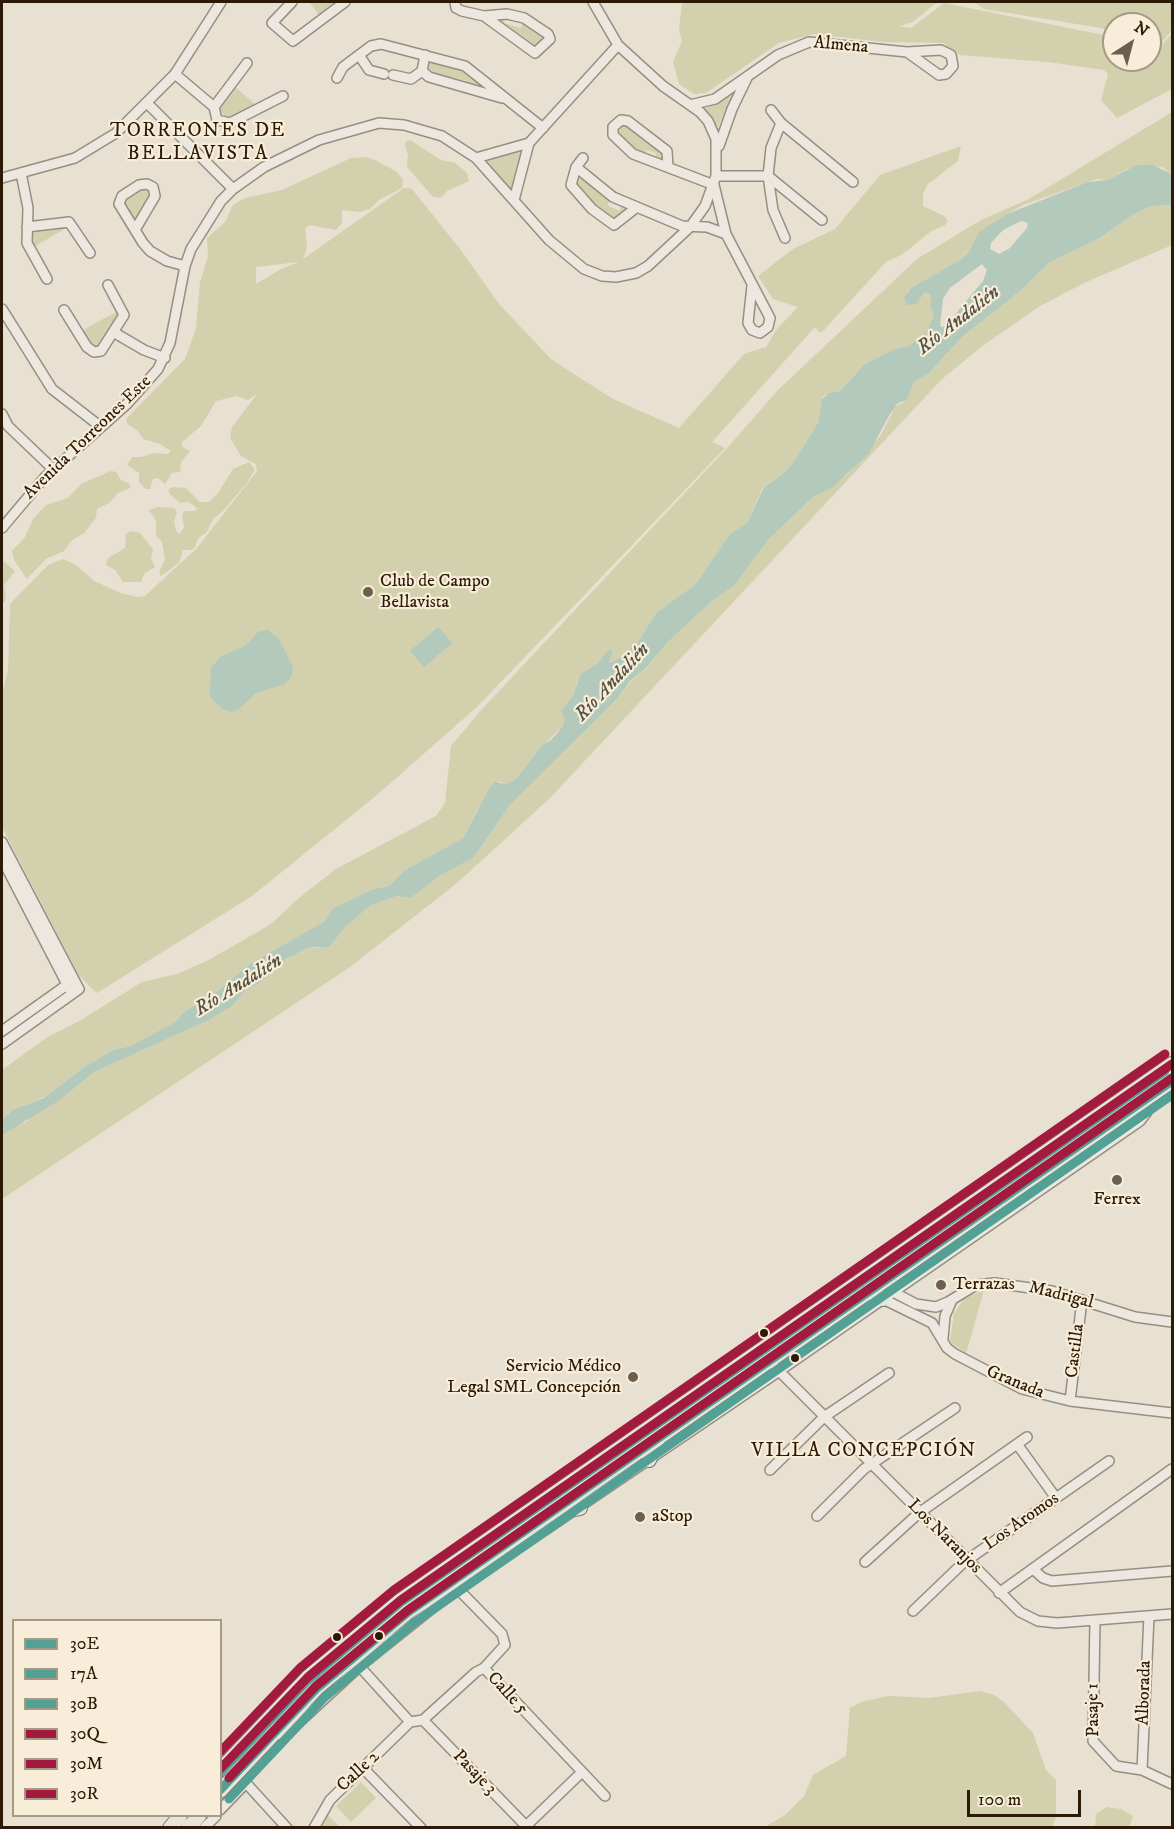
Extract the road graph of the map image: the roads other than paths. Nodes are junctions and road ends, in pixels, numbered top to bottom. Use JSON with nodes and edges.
{"nodes":[{"id":1,"x":221,"y":2,"type":"edge"},
{"id":2,"x":292,"y":2,"type":"edge"},
{"id":3,"x":345,"y":2,"type":"edge"},
{"id":4,"x":455,"y":2,"type":"edge"},
{"id":5,"x":593,"y":2,"type":"edge"},
{"id":6,"x":484,"y":16,"type":"junction"},
{"id":7,"x":618,"y":45,"type":"junction"},
{"id":8,"x":907,"y":52,"type":"junction"},
{"id":9,"x":358,"y":55,"type":"junction"},
{"id":10,"x":425,"y":55,"type":"junction"},
{"id":11,"x":247,"y":63,"type":"dead end"},
{"id":12,"x":422,"y":71,"type":"junction"},
{"id":13,"x":175,"y":74,"type":"junction"},
{"id":14,"x":749,"y":75,"type":"junction"},
{"id":15,"x":337,"y":78,"type":"dead end"},
{"id":16,"x":283,"y":96,"type":"dead end"},
{"id":17,"x":502,"y":98,"type":"junction"},
{"id":18,"x":148,"y":104,"type":"junction"},
{"id":19,"x":690,"y":105,"type":"junction"},
{"id":20,"x":214,"y":107,"type":"junction"},
{"id":21,"x":771,"y":110,"type":"dead end"},
{"id":22,"x":781,"y":123,"type":"junction"},
{"id":23,"x":543,"y":128,"type":"junction"},
{"id":24,"x":529,"y":143,"type":"junction"},
{"id":25,"x":717,"y":151,"type":"junction"},
{"id":26,"x":476,"y":158,"type":"junction"},
{"id":27,"x":583,"y":158,"type":"dead end"},
{"id":28,"x":576,"y":167,"type":"junction"},
{"id":29,"x":668,"y":167,"type":"junction"},
{"id":30,"x":21,"y":173,"type":"junction"},
{"id":31,"x":768,"y":176,"type":"junction"},
{"id":32,"x":2,"y":178,"type":"edge"},
{"id":33,"x":715,"y":181,"type":"junction"},
{"id":34,"x":853,"y":182,"type":"dead end"},
{"id":35,"x":233,"y":189,"type":"junction"},
{"id":36,"x":514,"y":200,"type":"junction"},
{"id":37,"x":637,"y":207,"type":"junction"},
{"id":38,"x":822,"y":220,"type":"dead end"},
{"id":39,"x":27,"y":227,"type":"junction"},
{"id":40,"x":690,"y":227,"type":"junction"},
{"id":41,"x":135,"y":230,"type":"junction"},
{"id":42,"x":726,"y":234,"type":"junction"},
{"id":43,"x":785,"y":238,"type":"dead end"},
{"id":44,"x":90,"y":253,"type":"dead end"},
{"id":45,"x":184,"y":266,"type":"junction"},
{"id":46,"x":47,"y":279,"type":"dead end"},
{"id":47,"x":108,"y":285,"type":"dead end"},
{"id":48,"x":752,"y":286,"type":"dead end"},
{"id":49,"x":2,"y":309,"type":"edge"},
{"id":50,"x":64,"y":310,"type":"dead end"},
{"id":51,"x":115,"y":333,"type":"junction"},
{"id":52,"x":165,"y":358,"type":"junction"},
{"id":53,"x":2,"y":414,"type":"edge"},
{"id":54,"x":8,"y":426,"type":"junction"},
{"id":55,"x":101,"y":428,"type":"junction"},
{"id":56,"x":2,"y":435,"type":"edge"},
{"id":57,"x":53,"y":469,"type":"junction"},
{"id":58,"x":2,"y":528,"type":"edge"},
{"id":59,"x":2,"y":842,"type":"edge"},
{"id":60,"x":2,"y":860,"type":"edge"},
{"id":61,"x":70,"y":982,"type":"junction"},
{"id":62,"x":2,"y":1031,"type":"edge"},
{"id":63,"x":2,"y":1044,"type":"edge"},
{"id":64,"x":1173,"y":1064,"type":"edge"},
{"id":65,"x":1173,"y":1080,"type":"edge"},
{"id":66,"x":1148,"y":1097,"type":"junction"},
{"id":67,"x":1147,"y":1112,"type":"joint"},
{"id":68,"x":868,"y":1292,"type":"junction"},
{"id":69,"x":888,"y":1295,"type":"junction"},
{"id":70,"x":952,"y":1300,"type":"junction"},
{"id":71,"x":1083,"y":1300,"type":"junction"},
{"id":72,"x":1173,"y":1322,"type":"edge"},
{"id":73,"x":943,"y":1338,"type":"junction"},
{"id":74,"x":765,"y":1355,"type":"junction"},
{"id":75,"x":778,"y":1372,"type":"junction"},
{"id":76,"x":888,"y":1373,"type":"dead end"},
{"id":77,"x":1070,"y":1401,"type":"junction"},
{"id":78,"x":955,"y":1408,"type":"dead end"},
{"id":79,"x":1173,"y":1413,"type":"edge"},
{"id":80,"x":824,"y":1417,"type":"junction"},
{"id":81,"x":661,"y":1436,"type":"junction"},
{"id":82,"x":1027,"y":1437,"type":"dead end"},
{"id":83,"x":1017,"y":1444,"type":"junction"},
{"id":84,"x":649,"y":1461,"type":"junction"},
{"id":85,"x":1109,"y":1461,"type":"dead end"},
{"id":86,"x":871,"y":1464,"type":"junction"},
{"id":87,"x":1173,"y":1469,"type":"edge"},
{"id":88,"x":770,"y":1470,"type":"dead end"},
{"id":89,"x":1056,"y":1498,"type":"junction"},
{"id":90,"x":580,"y":1508,"type":"junction"},
{"id":91,"x":549,"y":1513,"type":"junction"},
{"id":92,"x":919,"y":1513,"type":"junction"},
{"id":93,"x":817,"y":1516,"type":"dead end"},
{"id":94,"x":967,"y":1561,"type":"junction"},
{"id":95,"x":865,"y":1562,"type":"dead end"},
{"id":96,"x":1034,"y":1569,"type":"junction"},
{"id":97,"x":1173,"y":1571,"type":"edge"},
{"id":98,"x":458,"y":1589,"type":"junction"},
{"id":99,"x":999,"y":1593,"type":"junction"},
{"id":100,"x":913,"y":1611,"type":"dead end"},
{"id":101,"x":1173,"y":1614,"type":"edge"},
{"id":102,"x":1149,"y":1616,"type":"junction"},
{"id":103,"x":1095,"y":1620,"type":"junction"},
{"id":104,"x":351,"y":1656,"type":"junction"},
{"id":105,"x":484,"y":1668,"type":"junction"},
{"id":106,"x":423,"y":1720,"type":"junction"},
{"id":107,"x":410,"y":1722,"type":"junction"},
{"id":108,"x":283,"y":1737,"type":"dead end"},
{"id":109,"x":222,"y":1768,"type":"edge"},
{"id":110,"x":363,"y":1768,"type":"junction"},
{"id":111,"x":1142,"y":1770,"type":"junction"},
{"id":112,"x":582,"y":1772,"type":"junction"},
{"id":113,"x":1173,"y":1784,"type":"edge"},
{"id":114,"x":222,"y":1789,"type":"edge"},
{"id":115,"x":605,"y":1796,"type":"dead end"},
{"id":116,"x":222,"y":1808,"type":"edge"},
{"id":117,"x":287,"y":1827,"type":"edge"},
{"id":118,"x":314,"y":1827,"type":"edge"},
{"id":119,"x":422,"y":1827,"type":"edge"},
{"id":120,"x":525,"y":1827,"type":"edge"}],
"edges":[{"from":1,"to":13,"type":"street"},
{"from":2,"to":3,"type":"street"},
{"from":4,"to":6,"type":"street"},
{"from":5,"to":7,"type":"street"},
{"from":6,"to":6,"type":"street"},
{"from":7,"to":19,"type":"street"},
{"from":7,"to":23,"type":"street"},
{"from":8,"to":8,"type":"street","name":"Almena"},
{"from":8,"to":14,"type":"street","name":"Almena"},
{"from":9,"to":10,"type":"street"},
{"from":9,"to":12,"type":"street"},
{"from":9,"to":15,"type":"street"},
{"from":10,"to":12,"type":"street"},
{"from":10,"to":17,"type":"street"},
{"from":11,"to":20,"type":"street"},
{"from":12,"to":17,"type":"street"},
{"from":13,"to":18,"type":"street"},
{"from":13,"to":20,"type":"street"},
{"from":14,"to":19,"type":"street","name":"Almena"},
{"from":14,"to":25,"type":"street","name":"Almena"},
{"from":16,"to":20,"type":"street"},
{"from":17,"to":23,"type":"street"},
{"from":18,"to":30,"type":"street"},
{"from":18,"to":35,"type":"street"},
{"from":19,"to":25,"type":"street"},
{"from":21,"to":22,"type":"street"},
{"from":22,"to":31,"type":"street"},
{"from":22,"to":34,"type":"street"},
{"from":23,"to":24,"type":"street"},
{"from":24,"to":26,"type":"street"},
{"from":24,"to":36,"type":"street"},
{"from":25,"to":33,"type":"street"},
{"from":26,"to":35,"type":"street","name":"Avenida Torreones Este"},
{"from":26,"to":36,"type":"street","name":"Avenida Torreones Este"},
{"from":27,"to":28,"type":"street"},
{"from":28,"to":37,"type":"street"},
{"from":28,"to":37,"type":"street"},
{"from":29,"to":29,"type":"street"},
{"from":29,"to":33,"type":"street"},
{"from":30,"to":32,"type":"street"},
{"from":30,"to":39,"type":"street"},
{"from":31,"to":33,"type":"street"},
{"from":31,"to":38,"type":"street"},
{"from":31,"to":43,"type":"street"},
{"from":33,"to":40,"type":"street","name":"Avenida Torreones Este"},
{"from":33,"to":42,"type":"street"},
{"from":35,"to":45,"type":"street","name":"Avenida Torreones Este"},
{"from":36,"to":40,"type":"street","name":"Avenida Torreones Este"},
{"from":37,"to":40,"type":"street"},
{"from":39,"to":44,"type":"street"},
{"from":39,"to":46,"type":"street"},
{"from":40,"to":42,"type":"street"},
{"from":41,"to":41,"type":"street"},
{"from":41,"to":45,"type":"street"},
{"from":42,"to":48,"type":"street"},
{"from":45,"to":52,"type":"street","name":"Avenida Torreones Este"},
{"from":47,"to":51,"type":"street"},
{"from":49,"to":55,"type":"street"},
{"from":50,"to":51,"type":"street"},
{"from":51,"to":52,"type":"street"},
{"from":52,"to":55,"type":"street","name":"Avenida Torreones Este"},
{"from":53,"to":54,"type":"street"},
{"from":54,"to":56,"type":"street"},
{"from":54,"to":57,"type":"street"},
{"from":55,"to":57,"type":"street","name":"Avenida Torreones Este"},
{"from":57,"to":58,"type":"street","name":"Avenida Torreones Este"},
{"from":59,"to":61,"type":"street"},
{"from":60,"to":61,"type":"street"},
{"from":61,"to":62,"type":"street"},
{"from":61,"to":63,"type":"street"},
{"from":64,"to":74,"type":"highway"},
{"from":65,"to":66,"type":"highway"},
{"from":66,"to":67,"type":"highway"},
{"from":66,"to":68,"type":"highway"},
{"from":67,"to":69,"type":"street"},
{"from":68,"to":69,"type":"highway"},
{"from":68,"to":74,"type":"highway"},
{"from":69,"to":70,"type":"street","name":"Madrigal"},
{"from":69,"to":73,"type":"street","name":"Granada"},
{"from":69,"to":75,"type":"street"},
{"from":70,"to":71,"type":"street","name":"Madrigal"},
{"from":70,"to":73,"type":"street"},
{"from":71,"to":72,"type":"street","name":"Madrigal"},
{"from":71,"to":77,"type":"street","name":"Castilla"},
{"from":73,"to":77,"type":"street","name":"Granada"},
{"from":74,"to":75,"type":"street","name":"Los Naranjos"},
{"from":74,"to":81,"type":"highway"},
{"from":74,"to":104,"type":"highway"},
{"from":75,"to":80,"type":"street","name":"Los Naranjos"},
{"from":75,"to":84,"type":"street"},
{"from":76,"to":80,"type":"street"},
{"from":77,"to":79,"type":"street","name":"Granada"},
{"from":78,"to":86,"type":"street"},
{"from":80,"to":86,"type":"street","name":"Los Naranjos"},
{"from":80,"to":88,"type":"street"},
{"from":81,"to":84,"type":"highway"},
{"from":81,"to":91,"type":"highway"},
{"from":82,"to":83,"type":"street"},
{"from":83,"to":89,"type":"street"},
{"from":83,"to":92,"type":"street"},
{"from":84,"to":90,"type":"street"},
{"from":85,"to":89,"type":"street","name":"Los Aromos"},
{"from":86,"to":92,"type":"street","name":"Los Naranjos"},
{"from":86,"to":93,"type":"street"},
{"from":87,"to":96,"type":"street"},
{"from":89,"to":94,"type":"street","name":"Los Aromos"},
{"from":90,"to":91,"type":"highway"},
{"from":90,"to":98,"type":"street"},
{"from":91,"to":104,"type":"highway"},
{"from":92,"to":94,"type":"street","name":"Los Naranjos"},
{"from":92,"to":95,"type":"street"},
{"from":94,"to":99,"type":"street","name":"Los Naranjos"},
{"from":94,"to":100,"type":"street","name":"Los Aromos"},
{"from":96,"to":97,"type":"street"},
{"from":96,"to":99,"type":"street"},
{"from":98,"to":104,"type":"street"},
{"from":98,"to":105,"type":"street","name":"Calle 5"},
{"from":99,"to":103,"type":"street","name":"Los Naranjos"},
{"from":101,"to":102,"type":"street","name":"Los Naranjos"},
{"from":102,"to":103,"type":"street","name":"Los Naranjos"},
{"from":102,"to":111,"type":"street","name":"Alborada"},
{"from":103,"to":111,"type":"street","name":"Pasaje 1"},
{"from":104,"to":107,"type":"street"},
{"from":104,"to":108,"type":"street"},
{"from":104,"to":109,"type":"highway"},
{"from":104,"to":114,"type":"highway"},
{"from":105,"to":106,"type":"street"},
{"from":105,"to":112,"type":"street","name":"Calle 5"},
{"from":106,"to":107,"type":"street"},
{"from":106,"to":120,"type":"street","name":"Pasaje 3"},
{"from":107,"to":110,"type":"street","name":"Calle 2"},
{"from":110,"to":118,"type":"street","name":"Calle 2"},
{"from":110,"to":119,"type":"street"},
{"from":111,"to":113,"type":"street","name":"Pasaje 1"},
{"from":112,"to":115,"type":"street","name":"Calle 5"},
{"from":112,"to":120,"type":"street"},
{"from":116,"to":117,"type":"street"}]}
